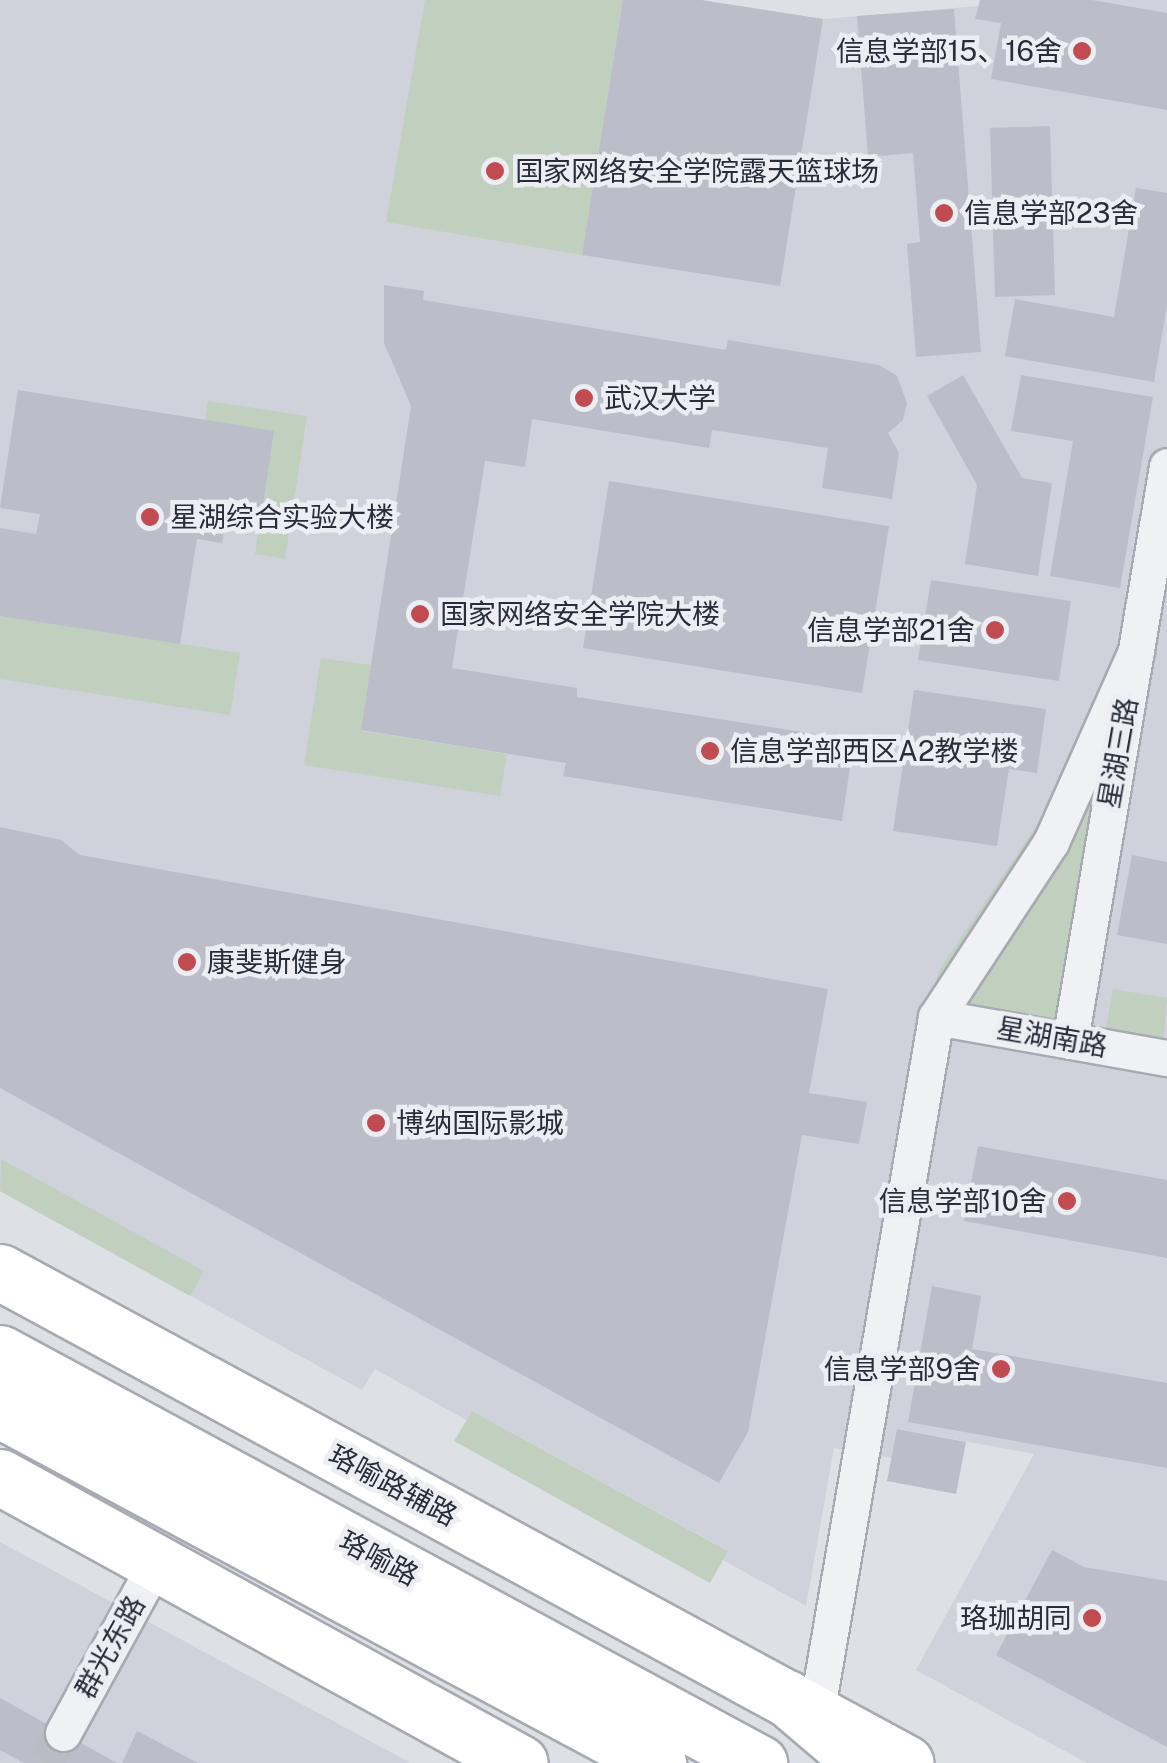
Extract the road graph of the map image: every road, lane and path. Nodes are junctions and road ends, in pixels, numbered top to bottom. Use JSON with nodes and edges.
{"nodes":[{"id":1,"x":1167,"y":466,"type":"edge"},
{"id":2,"x":1136,"y":651,"type":"junction"},
{"id":3,"x":936,"y":1016,"type":"junction"},
{"id":4,"x":1070,"y":1041,"type":"junction"},
{"id":5,"x":1167,"y":1058,"type":"edge"},
{"id":6,"x":0,"y":1272,"type":"edge"},
{"id":7,"x":0,"y":1353,"type":"edge"},
{"id":8,"x":0,"y":1410,"type":"edge"},
{"id":9,"x":0,"y":1477,"type":"edge"},
{"id":10,"x":157,"y":1561,"type":"junction"},
{"id":11,"x":801,"y":1706,"type":"junction"},
{"id":12,"x":62,"y":1732,"type":"tunnel mouth"},
{"id":13,"x":520,"y":1763,"type":"edge"},
{"id":14,"x":658,"y":1763,"type":"edge"},
{"id":15,"x":759,"y":1763,"type":"edge"},
{"id":16,"x":862,"y":1763,"type":"edge"},
{"id":17,"x":906,"y":1763,"type":"edge"}],
"edges":[{"from":1,"to":2,"type":"street","name":"星湖三路"},
{"from":2,"to":3,"type":"street"},
{"from":2,"to":4,"type":"street","name":"星湖三路"},
{"from":3,"to":4,"type":"street","name":"星湖南路"},
{"from":3,"to":11,"type":"street"},
{"from":4,"to":5,"type":"street","name":"星湖南路"},
{"from":6,"to":11,"type":"main road","name":"珞喻路辅路"},
{"from":7,"to":15,"type":"main road","name":"珞喻路"},
{"from":8,"to":14,"type":"main road","name":"珞喻路"},
{"from":9,"to":10,"type":"main road"},
{"from":10,"to":12,"type":"street","name":"群光东路"},
{"from":10,"to":13,"type":"main road"},
{"from":11,"to":16,"type":"main road"},
{"from":11,"to":17,"type":"main road"}]}
